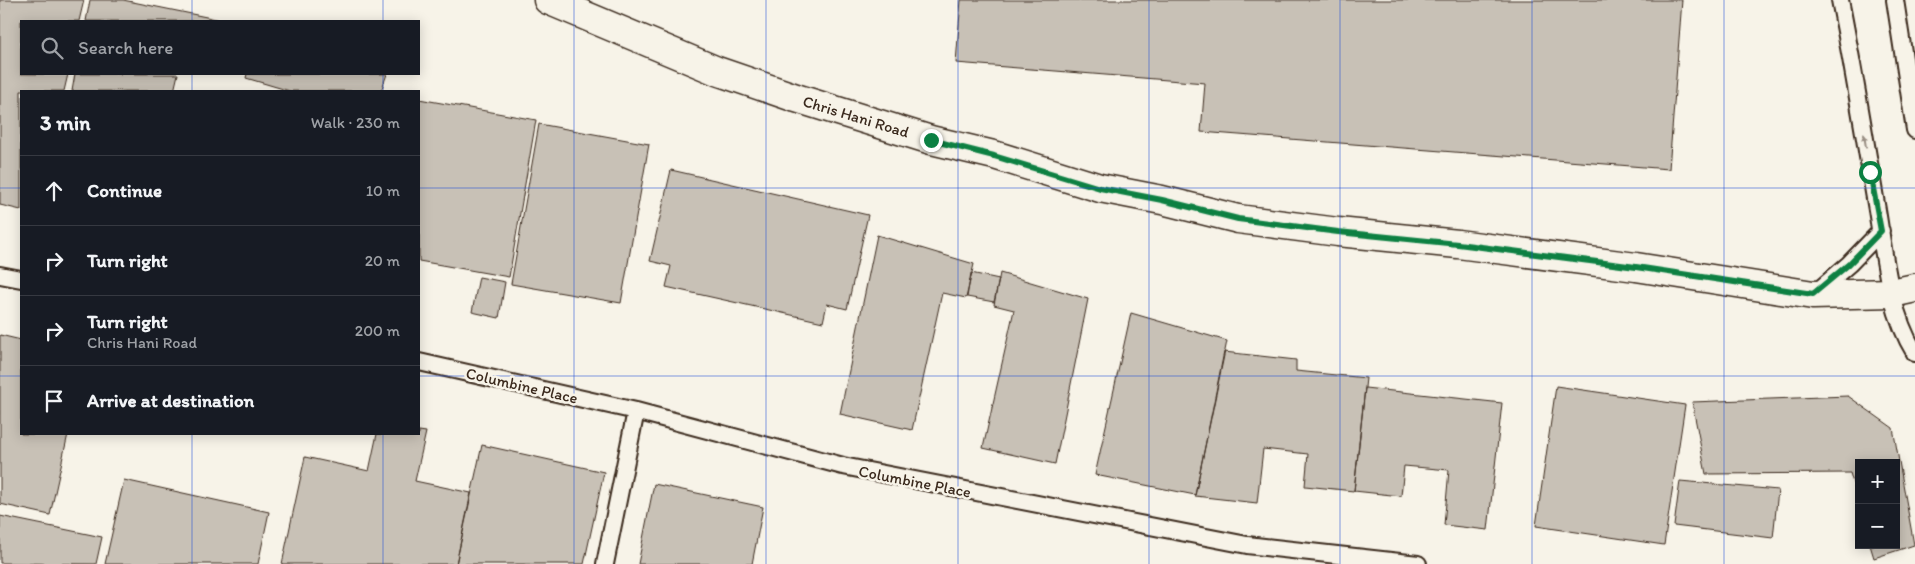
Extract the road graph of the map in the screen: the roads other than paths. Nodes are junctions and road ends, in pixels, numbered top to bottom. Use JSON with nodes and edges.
{"nodes":[{"id":1,"x":548,"y":0,"type":"edge"},
{"id":2,"x":1840,"y":0,"type":"edge"},
{"id":3,"x":1895,"y":0,"type":"edge"},
{"id":4,"x":1915,"y":130,"type":"edge"},
{"id":5,"x":1881,"y":231,"type":"junction"},
{"id":6,"x":0,"y":275,"type":"edge"},
{"id":7,"x":20,"y":280,"type":"edge"},
{"id":8,"x":1903,"y":290,"type":"edge"},
{"id":9,"x":1813,"y":294,"type":"junction"},
{"id":10,"x":1915,"y":353,"type":"edge"},
{"id":11,"x":420,"y":362,"type":"edge"},
{"id":12,"x":636,"y":411,"type":"junction"},
{"id":13,"x":1349,"y":560,"type":"edge"},
{"id":14,"x":605,"y":564,"type":"edge"},
{"id":15,"x":1418,"y":564,"type":"edge"}],
"edges":[{"from":1,"to":9,"type":"street","name":"Chris Hani Road"},
{"from":5,"to":2,"type":"lane","one_way":true},
{"from":3,"to":4,"type":"lane"},
{"from":5,"to":8,"type":"lane"},
{"from":5,"to":9,"type":"lane"},
{"from":6,"to":7,"type":"lane"},
{"from":8,"to":9,"type":"street","name":"Chris Hani Road"},
{"from":8,"to":10,"type":"lane"},
{"from":11,"to":12,"type":"lane","name":"Columbine Place"},
{"from":12,"to":13,"type":"lane","name":"Columbine Place"},
{"from":12,"to":14,"type":"lane"},
{"from":13,"to":15,"type":"lane","name":"Columbine Place"}]}
